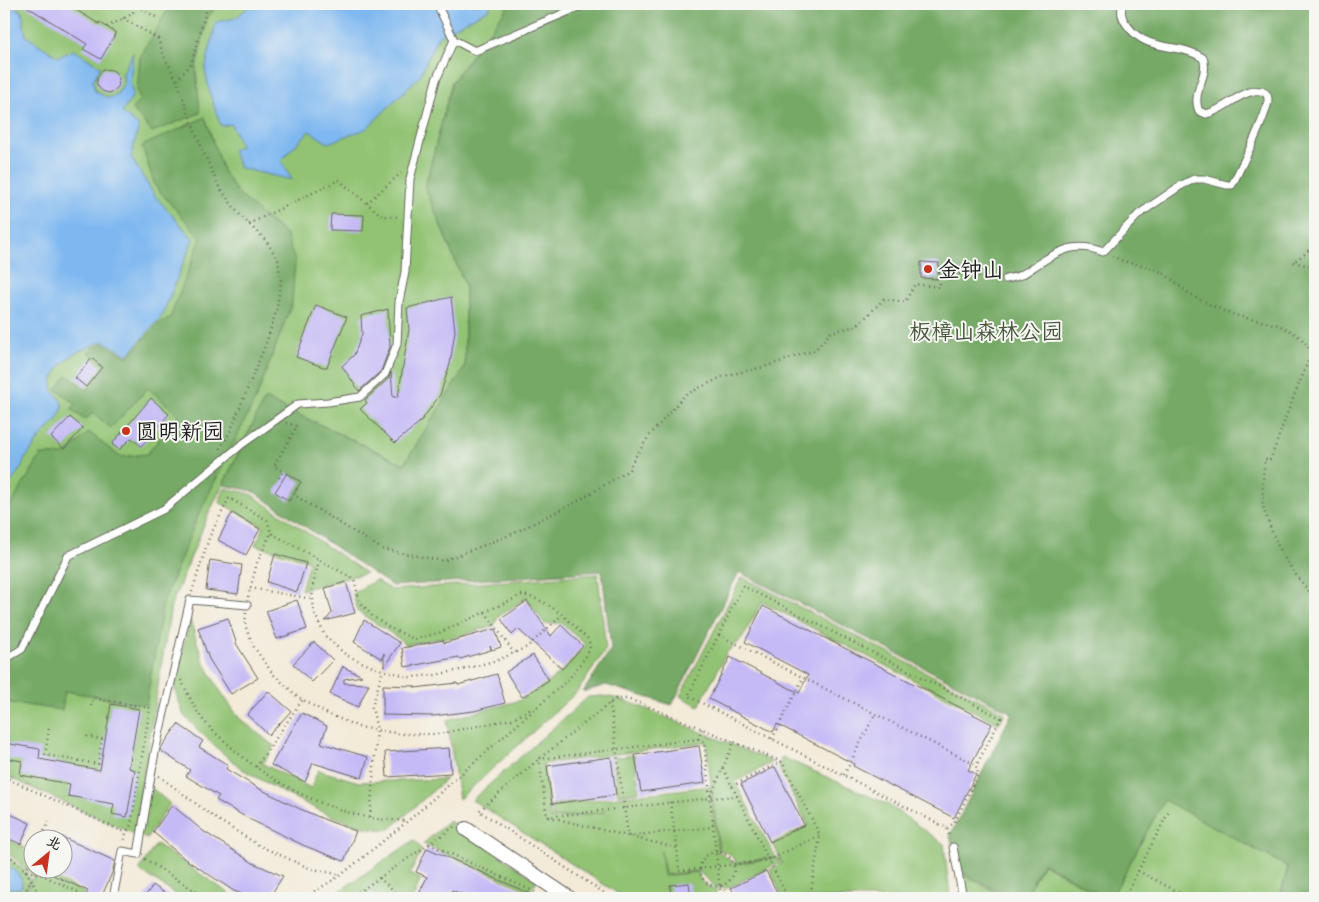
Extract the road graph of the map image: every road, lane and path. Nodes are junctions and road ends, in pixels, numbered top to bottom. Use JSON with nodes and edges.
{"nodes":[{"id":1,"x":136,"y":4,"type":"edge"},
{"id":2,"x":206,"y":4,"type":"edge"},
{"id":3,"x":437,"y":4,"type":"edge"},
{"id":4,"x":586,"y":4,"type":"edge"},
{"id":5,"x":1123,"y":4,"type":"edge"},
{"id":6,"x":156,"y":17,"type":"dead end"},
{"id":7,"x":123,"y":18,"type":"junction"},
{"id":8,"x":107,"y":27,"type":"dead end"},
{"id":9,"x":454,"y":40,"type":"junction"},
{"id":10,"x":177,"y":81,"type":"junction"},
{"id":11,"x":415,"y":160,"type":"junction"},
{"id":12,"x":367,"y":203,"type":"junction"},
{"id":13,"x":408,"y":218,"type":"junction"},
{"id":14,"x":249,"y":224,"type":"junction"},
{"id":15,"x":1315,"y":243,"type":"edge"},
{"id":16,"x":1104,"y":252,"type":"junction"},
{"id":17,"x":1315,"y":267,"type":"edge"},
{"id":18,"x":939,"y":272,"type":"dead end"},
{"id":19,"x":943,"y":272,"type":"junction"},
{"id":20,"x":1006,"y":280,"type":"joint"},
{"id":21,"x":274,"y":421,"type":"junction"},
{"id":22,"x":217,"y":456,"type":"dead end"},
{"id":23,"x":279,"y":478,"type":"dead end"},
{"id":24,"x":297,"y":489,"type":"dead end"},
{"id":25,"x":271,"y":533,"type":"junction"},
{"id":26,"x":319,"y":560,"type":"junction"},
{"id":27,"x":250,"y":588,"type":"junction"},
{"id":28,"x":1315,"y":598,"type":"edge"},
{"id":29,"x":312,"y":599,"type":"junction"},
{"id":30,"x":190,"y":600,"type":"junction"},
{"id":31,"x":247,"y":605,"type":"junction"},
{"id":32,"x":485,"y":612,"type":"junction"},
{"id":33,"x":562,"y":615,"type":"junction"},
{"id":34,"x":719,"y":635,"type":"junction"},
{"id":35,"x":514,"y":653,"type":"junction"},
{"id":36,"x":4,"y":660,"type":"edge"},
{"id":37,"x":174,"y":668,"type":"junction"},
{"id":38,"x":384,"y":670,"type":"junction"},
{"id":39,"x":803,"y":678,"type":"junction"},
{"id":40,"x":303,"y":699,"type":"junction"},
{"id":41,"x":610,"y":703,"type":"junction"},
{"id":42,"x":91,"y":706,"type":"dead end"},
{"id":43,"x":536,"y":707,"type":"junction"},
{"id":44,"x":875,"y":714,"type":"junction"},
{"id":45,"x":702,"y":728,"type":"junction"},
{"id":46,"x":49,"y":729,"type":"dead end"},
{"id":47,"x":377,"y":730,"type":"junction"},
{"id":48,"x":86,"y":736,"type":"dead end"},
{"id":49,"x":698,"y":739,"type":"junction"},
{"id":50,"x":772,"y":739,"type":"junction"},
{"id":51,"x":734,"y":742,"type":"junction"},
{"id":52,"x":616,"y":749,"type":"junction"},
{"id":53,"x":539,"y":759,"type":"junction"},
{"id":54,"x":782,"y":762,"type":"junction"},
{"id":55,"x":976,"y":766,"type":"junction"},
{"id":56,"x":256,"y":768,"type":"junction"},
{"id":57,"x":723,"y":769,"type":"junction"},
{"id":58,"x":152,"y":770,"type":"junction"},
{"id":59,"x":844,"y":775,"type":"junction"},
{"id":60,"x":4,"y":777,"type":"edge"},
{"id":61,"x":732,"y":786,"type":"junction"},
{"id":62,"x":738,"y":796,"type":"junction"},
{"id":63,"x":710,"y":798,"type":"junction"},
{"id":64,"x":670,"y":802,"type":"junction"},
{"id":65,"x":624,"y":807,"type":"junction"},
{"id":66,"x":1169,"y":811,"type":"dead end"},
{"id":67,"x":547,"y":816,"type":"junction"},
{"id":68,"x":370,"y":817,"type":"junction"},
{"id":69,"x":49,"y":820,"type":"dead end"},
{"id":70,"x":408,"y":821,"type":"junction"},
{"id":71,"x":713,"y":827,"type":"junction"},
{"id":72,"x":947,"y":828,"type":"junction"},
{"id":73,"x":466,"y":829,"type":"joint"},
{"id":74,"x":44,"y":830,"type":"edge"},
{"id":75,"x":674,"y":831,"type":"junction"},
{"id":76,"x":126,"y":833,"type":"junction"},
{"id":77,"x":820,"y":835,"type":"junction"},
{"id":78,"x":628,"y":836,"type":"junction"},
{"id":79,"x":429,"y":844,"type":"junction"},
{"id":80,"x":953,"y":847,"type":"joint"},
{"id":81,"x":677,"y":848,"type":"junction"},
{"id":82,"x":4,"y":851,"type":"edge"},
{"id":83,"x":122,"y":851,"type":"junction"},
{"id":84,"x":716,"y":853,"type":"junction"},
{"id":85,"x":138,"y":854,"type":"junction"},
{"id":86,"x":770,"y":860,"type":"junction"},
{"id":87,"x":733,"y":865,"type":"junction"},
{"id":88,"x":718,"y":866,"type":"junction"},
{"id":89,"x":22,"y":867,"type":"edge"},
{"id":90,"x":700,"y":868,"type":"junction"},
{"id":91,"x":1138,"y":870,"type":"junction"},
{"id":92,"x":341,"y":875,"type":"junction"},
{"id":93,"x":379,"y":878,"type":"junction"},
{"id":94,"x":31,"y":880,"type":"joint"},
{"id":95,"x":53,"y":880,"type":"edge"},
{"id":96,"x":720,"y":886,"type":"junction"},
{"id":97,"x":537,"y":893,"type":"dead end"},
{"id":98,"x":22,"y":898,"type":"edge"},
{"id":99,"x":41,"y":898,"type":"edge"},
{"id":100,"x":78,"y":898,"type":"edge"},
{"id":101,"x":113,"y":898,"type":"edge"},
{"id":102,"x":206,"y":898,"type":"edge"},
{"id":103,"x":304,"y":898,"type":"edge"},
{"id":104,"x":350,"y":898,"type":"edge"},
{"id":105,"x":403,"y":898,"type":"edge"},
{"id":106,"x":569,"y":898,"type":"edge"},
{"id":107,"x":612,"y":898,"type":"edge"},
{"id":108,"x":721,"y":898,"type":"edge"},
{"id":109,"x":731,"y":898,"type":"edge"},
{"id":110,"x":788,"y":898,"type":"edge"},
{"id":111,"x":810,"y":898,"type":"edge"},
{"id":112,"x":963,"y":898,"type":"edge"},
{"id":113,"x":1124,"y":898,"type":"edge"},
{"id":114,"x":1190,"y":898,"type":"edge"}],
"edges":[{"from":1,"to":6,"type":"path"},
{"from":1,"to":7,"type":"path"},
{"from":2,"to":10,"type":"path"},
{"from":3,"to":9,"type":"lane"},
{"from":4,"to":9,"type":"lane"},
{"from":5,"to":16,"type":"lane"},
{"from":7,"to":8,"type":"path"},
{"from":7,"to":10,"type":"path"},
{"from":9,"to":11,"type":"lane"},
{"from":10,"to":14,"type":"path"},
{"from":11,"to":12,"type":"path"},
{"from":11,"to":13,"type":"lane"},
{"from":12,"to":13,"type":"path"},
{"from":12,"to":14,"type":"path"},
{"from":13,"to":21,"type":"lane"},
{"from":14,"to":22,"type":"path"},
{"from":15,"to":17,"type":"path"},
{"from":16,"to":20,"type":"lane"},
{"from":16,"to":28,"type":"path"},
{"from":18,"to":19,"type":"path"},
{"from":19,"to":20,"type":"path"},
{"from":19,"to":24,"type":"path"},
{"from":21,"to":23,"type":"path"},
{"from":21,"to":36,"type":"lane"},
{"from":25,"to":26,"type":"path"},
{"from":25,"to":27,"type":"path"},
{"from":25,"to":30,"type":"path"},
{"from":26,"to":29,"type":"path"},
{"from":26,"to":32,"type":"path"},
{"from":27,"to":29,"type":"path"},
{"from":27,"to":31,"type":"path"},
{"from":29,"to":38,"type":"path"},
{"from":30,"to":31,"type":"lane"},
{"from":30,"to":37,"type":"lane"},
{"from":31,"to":40,"type":"path"},
{"from":32,"to":33,"type":"path"},
{"from":32,"to":35,"type":"path"},
{"from":33,"to":35,"type":"path"},
{"from":33,"to":43,"type":"path"},
{"from":34,"to":39,"type":"path"},
{"from":34,"to":50,"type":"path"},
{"from":34,"to":55,"type":"path"},
{"from":35,"to":38,"type":"path"},
{"from":37,"to":56,"type":"path"},
{"from":37,"to":58,"type":"lane"},
{"from":38,"to":47,"type":"path"},
{"from":39,"to":44,"type":"path"},
{"from":39,"to":50,"type":"path"},
{"from":40,"to":47,"type":"path"},
{"from":40,"to":56,"type":"path"},
{"from":41,"to":45,"type":"path"},
{"from":41,"to":52,"type":"path"},
{"from":41,"to":53,"type":"path"},
{"from":42,"to":76,"type":"path"},
{"from":43,"to":47,"type":"path"},
{"from":43,"to":70,"type":"path"},
{"from":44,"to":55,"type":"path"},
{"from":44,"to":59,"type":"path"},
{"from":45,"to":49,"type":"path"},
{"from":45,"to":51,"type":"path"},
{"from":46,"to":48,"type":"path"},
{"from":47,"to":68,"type":"path"},
{"from":49,"to":52,"type":"path"},
{"from":49,"to":63,"type":"path"},
{"from":50,"to":59,"type":"path"},
{"from":51,"to":54,"type":"path"},
{"from":51,"to":57,"type":"path"},
{"from":52,"to":53,"type":"path"},
{"from":52,"to":65,"type":"path"},
{"from":53,"to":67,"type":"path"},
{"from":53,"to":107,"type":"path"},
{"from":54,"to":61,"type":"path"},
{"from":54,"to":77,"type":"path"},
{"from":55,"to":72,"type":"path"},
{"from":56,"to":68,"type":"path"},
{"from":57,"to":61,"type":"path"},
{"from":57,"to":63,"type":"path"},
{"from":58,"to":85,"type":"lane"},
{"from":58,"to":92,"type":"path"},
{"from":59,"to":72,"type":"path"},
{"from":60,"to":76,"type":"path"},
{"from":61,"to":62,"type":"path"},
{"from":62,"to":63,"type":"path"},
{"from":62,"to":86,"type":"path"},
{"from":63,"to":64,"type":"path"},
{"from":63,"to":71,"type":"path"},
{"from":64,"to":65,"type":"path"},
{"from":64,"to":75,"type":"path"},
{"from":65,"to":67,"type":"path"},
{"from":65,"to":78,"type":"path"},
{"from":66,"to":91,"type":"path"},
{"from":67,"to":78,"type":"path"},
{"from":68,"to":70,"type":"path"},
{"from":69,"to":74,"type":"path"},
{"from":70,"to":92,"type":"path"},
{"from":71,"to":75,"type":"path"},
{"from":71,"to":84,"type":"path"},
{"from":72,"to":80,"type":"path"},
{"from":73,"to":79,"type":"path"},
{"from":73,"to":106,"type":"street"},
{"from":75,"to":78,"type":"path"},
{"from":75,"to":81,"type":"path"},
{"from":76,"to":83,"type":"path"},
{"from":77,"to":86,"type":"path"},
{"from":77,"to":111,"type":"path"},
{"from":78,"to":81,"type":"path"},
{"from":79,"to":93,"type":"path"},
{"from":79,"to":97,"type":"path"},
{"from":80,"to":112,"type":"lane"},
{"from":81,"to":90,"type":"path"},
{"from":82,"to":89,"type":"path"},
{"from":83,"to":85,"type":"lane"},
{"from":83,"to":101,"type":"lane"},
{"from":84,"to":87,"type":"path"},
{"from":84,"to":88,"type":"path"},
{"from":84,"to":90,"type":"path"},
{"from":85,"to":102,"type":"path"},
{"from":86,"to":87,"type":"path"},
{"from":86,"to":110,"type":"path"},
{"from":87,"to":88,"type":"path"},
{"from":87,"to":96,"type":"path"},
{"from":88,"to":90,"type":"path"},
{"from":88,"to":96,"type":"path"},
{"from":90,"to":96,"type":"path"},
{"from":91,"to":113,"type":"path"},
{"from":91,"to":114,"type":"path"},
{"from":92,"to":103,"type":"path"},
{"from":93,"to":104,"type":"path"},
{"from":93,"to":105,"type":"path"},
{"from":94,"to":98,"type":"path"},
{"from":94,"to":99,"type":"path"},
{"from":95,"to":100,"type":"path"},
{"from":96,"to":108,"type":"path"},
{"from":96,"to":109,"type":"path"}]}
